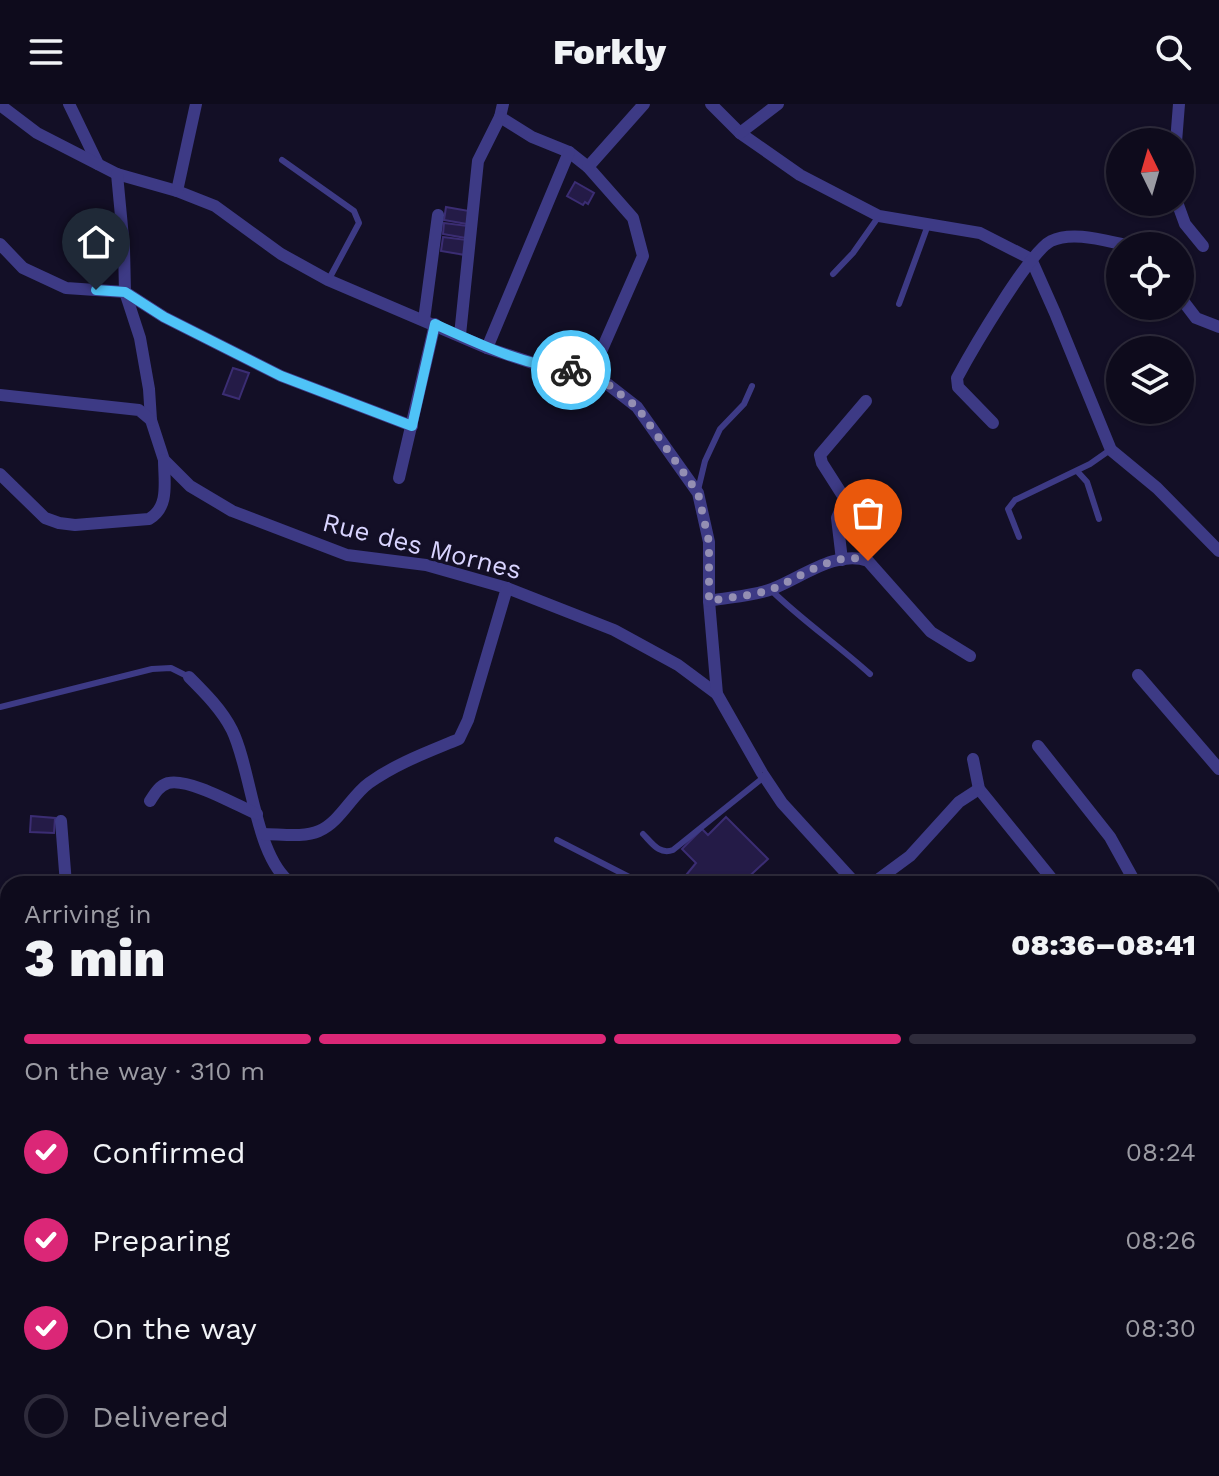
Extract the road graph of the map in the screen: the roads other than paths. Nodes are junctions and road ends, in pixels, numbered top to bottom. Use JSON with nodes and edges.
{"nodes":[{"id":1,"x":69,"y":104,"type":"edge"},
{"id":2,"x":196,"y":104,"type":"edge"},
{"id":3,"x":644,"y":104,"type":"edge"},
{"id":4,"x":711,"y":104,"type":"edge"},
{"id":5,"x":778,"y":104,"type":"edge"},
{"id":6,"x":1179,"y":104,"type":"edge"},
{"id":7,"x":0,"y":105,"type":"edge"},
{"id":8,"x":502,"y":110,"type":"edge"},
{"id":9,"x":1177,"y":128,"type":"edge"},
{"id":10,"x":740,"y":133,"type":"junction"},
{"id":11,"x":569,"y":152,"type":"junction"},
{"id":12,"x":282,"y":160,"type":"dead end"},
{"id":13,"x":98,"y":164,"type":"junction"},
{"id":14,"x":588,"y":167,"type":"junction"},
{"id":15,"x":117,"y":174,"type":"junction"},
{"id":16,"x":177,"y":191,"type":"junction"},
{"id":17,"x":438,"y":215,"type":"dead end"},
{"id":18,"x":879,"y":216,"type":"junction"},
{"id":19,"x":1182,"y":216,"type":"edge"},
{"id":20,"x":928,"y":225,"type":"junction"},
{"id":21,"x":1106,"y":241,"type":"edge"},
{"id":22,"x":0,"y":244,"type":"edge"},
{"id":23,"x":1203,"y":246,"type":"dead end"},
{"id":24,"x":1031,"y":259,"type":"junction"},
{"id":25,"x":833,"y":274,"type":"dead end"},
{"id":26,"x":328,"y":280,"type":"junction"},
{"id":27,"x":125,"y":292,"type":"junction"},
{"id":28,"x":899,"y":304,"type":"dead end"},
{"id":29,"x":1194,"y":315,"type":"edge"},
{"id":30,"x":430,"y":322,"type":"junction"},
{"id":31,"x":1219,"y":326,"type":"edge"},
{"id":32,"x":460,"y":335,"type":"junction"},
{"id":33,"x":487,"y":348,"type":"junction"},
{"id":34,"x":592,"y":372,"type":"junction"},
{"id":35,"x":752,"y":386,"type":"dead end"},
{"id":36,"x":0,"y":395,"type":"edge"},
{"id":37,"x":866,"y":401,"type":"dead end"},
{"id":38,"x":151,"y":420,"type":"junction"},
{"id":39,"x":993,"y":423,"type":"dead end"},
{"id":40,"x":412,"y":426,"type":"junction"},
{"id":41,"x":1111,"y":450,"type":"junction"},
{"id":42,"x":164,"y":460,"type":"junction"},
{"id":43,"x":1077,"y":471,"type":"junction"},
{"id":44,"x":0,"y":474,"type":"edge"},
{"id":45,"x":399,"y":478,"type":"dead end"},
{"id":46,"x":698,"y":493,"type":"junction"},
{"id":47,"x":1099,"y":519,"type":"dead end"},
{"id":48,"x":1019,"y":537,"type":"dead end"},
{"id":49,"x":1219,"y":551,"type":"edge"},
{"id":50,"x":842,"y":560,"type":"junction"},
{"id":51,"x":507,"y":588,"type":"junction"},
{"id":52,"x":771,"y":589,"type":"junction"},
{"id":53,"x":709,"y":601,"type":"junction"},
{"id":54,"x":970,"y":656,"type":"dead end"},
{"id":55,"x":870,"y":674,"type":"dead end"},
{"id":56,"x":1138,"y":675,"type":"dead end"},
{"id":57,"x":189,"y":677,"type":"joint"},
{"id":58,"x":717,"y":694,"type":"junction"},
{"id":59,"x":0,"y":707,"type":"edge"},
{"id":60,"x":1038,"y":746,"type":"dead end"},
{"id":61,"x":973,"y":759,"type":"dead end"},
{"id":62,"x":1219,"y":769,"type":"edge"},
{"id":63,"x":764,"y":777,"type":"junction"},
{"id":64,"x":979,"y":789,"type":"junction"},
{"id":65,"x":150,"y":801,"type":"dead end"},
{"id":66,"x":257,"y":814,"type":"junction"},
{"id":67,"x":61,"y":821,"type":"dead end"},
{"id":68,"x":263,"y":834,"type":"junction"},
{"id":69,"x":643,"y":834,"type":"dead end"},
{"id":70,"x":557,"y":840,"type":"dead end"},
{"id":71,"x":65,"y":876,"type":"edge"},
{"id":72,"x":280,"y":876,"type":"edge"},
{"id":73,"x":627,"y":876,"type":"edge"},
{"id":74,"x":849,"y":876,"type":"edge"},
{"id":75,"x":883,"y":876,"type":"edge"},
{"id":76,"x":1050,"y":876,"type":"edge"},
{"id":77,"x":1132,"y":876,"type":"edge"}],
"edges":[{"from":1,"to":13,"type":"street"},
{"from":2,"to":16,"type":"street"},
{"from":3,"to":14,"type":"street"},
{"from":4,"to":10,"type":"street"},
{"from":5,"to":10,"type":"street"},
{"from":6,"to":9,"type":"street"},
{"from":7,"to":13,"type":"street"},
{"from":8,"to":11,"type":"street"},
{"from":8,"to":32,"type":"street"},
{"from":10,"to":18,"type":"street"},
{"from":11,"to":14,"type":"street"},
{"from":11,"to":33,"type":"street"},
{"from":12,"to":26,"type":"lane"},
{"from":13,"to":15,"type":"street"},
{"from":14,"to":34,"type":"street"},
{"from":15,"to":16,"type":"street"},
{"from":15,"to":27,"type":"street","name":"Rue des Mornes"},
{"from":16,"to":26,"type":"street"},
{"from":17,"to":30,"type":"street"},
{"from":18,"to":20,"type":"street"},
{"from":18,"to":25,"type":"lane"},
{"from":19,"to":23,"type":"street"},
{"from":20,"to":24,"type":"street"},
{"from":20,"to":28,"type":"lane"},
{"from":21,"to":24,"type":"street"},
{"from":22,"to":27,"type":"street"},
{"from":24,"to":39,"type":"street"},
{"from":24,"to":41,"type":"street"},
{"from":26,"to":30,"type":"street"},
{"from":27,"to":38,"type":"street","name":"Rue des Mornes"},
{"from":27,"to":40,"type":"street"},
{"from":29,"to":31,"type":"street"},
{"from":30,"to":32,"type":"street"},
{"from":30,"to":40,"type":"street"},
{"from":32,"to":33,"type":"street"},
{"from":33,"to":34,"type":"street"},
{"from":34,"to":46,"type":"street"},
{"from":35,"to":46,"type":"lane"},
{"from":36,"to":38,"type":"street"},
{"from":37,"to":50,"type":"street"},
{"from":38,"to":42,"type":"street","name":"Rue des Mornes"},
{"from":40,"to":45,"type":"street"},
{"from":41,"to":43,"type":"lane"},
{"from":41,"to":49,"type":"street"},
{"from":42,"to":44,"type":"street"},
{"from":42,"to":51,"type":"street","name":"Rue des Mornes"},
{"from":43,"to":47,"type":"lane"},
{"from":43,"to":48,"type":"lane"},
{"from":46,"to":53,"type":"street"},
{"from":50,"to":52,"type":"street"},
{"from":50,"to":54,"type":"street"},
{"from":51,"to":58,"type":"street","name":"Rue des Mornes"},
{"from":51,"to":68,"type":"street"},
{"from":52,"to":53,"type":"street"},
{"from":52,"to":55,"type":"lane"},
{"from":53,"to":58,"type":"street"},
{"from":56,"to":62,"type":"street"},
{"from":57,"to":59,"type":"lane"},
{"from":57,"to":66,"type":"street"},
{"from":58,"to":63,"type":"street"},
{"from":60,"to":77,"type":"street"},
{"from":61,"to":64,"type":"street"},
{"from":63,"to":69,"type":"lane"},
{"from":63,"to":74,"type":"street"},
{"from":64,"to":75,"type":"street"},
{"from":64,"to":76,"type":"street"},
{"from":65,"to":66,"type":"street"},
{"from":66,"to":68,"type":"street"},
{"from":67,"to":71,"type":"street"},
{"from":68,"to":72,"type":"street"},
{"from":70,"to":73,"type":"lane"}]}
